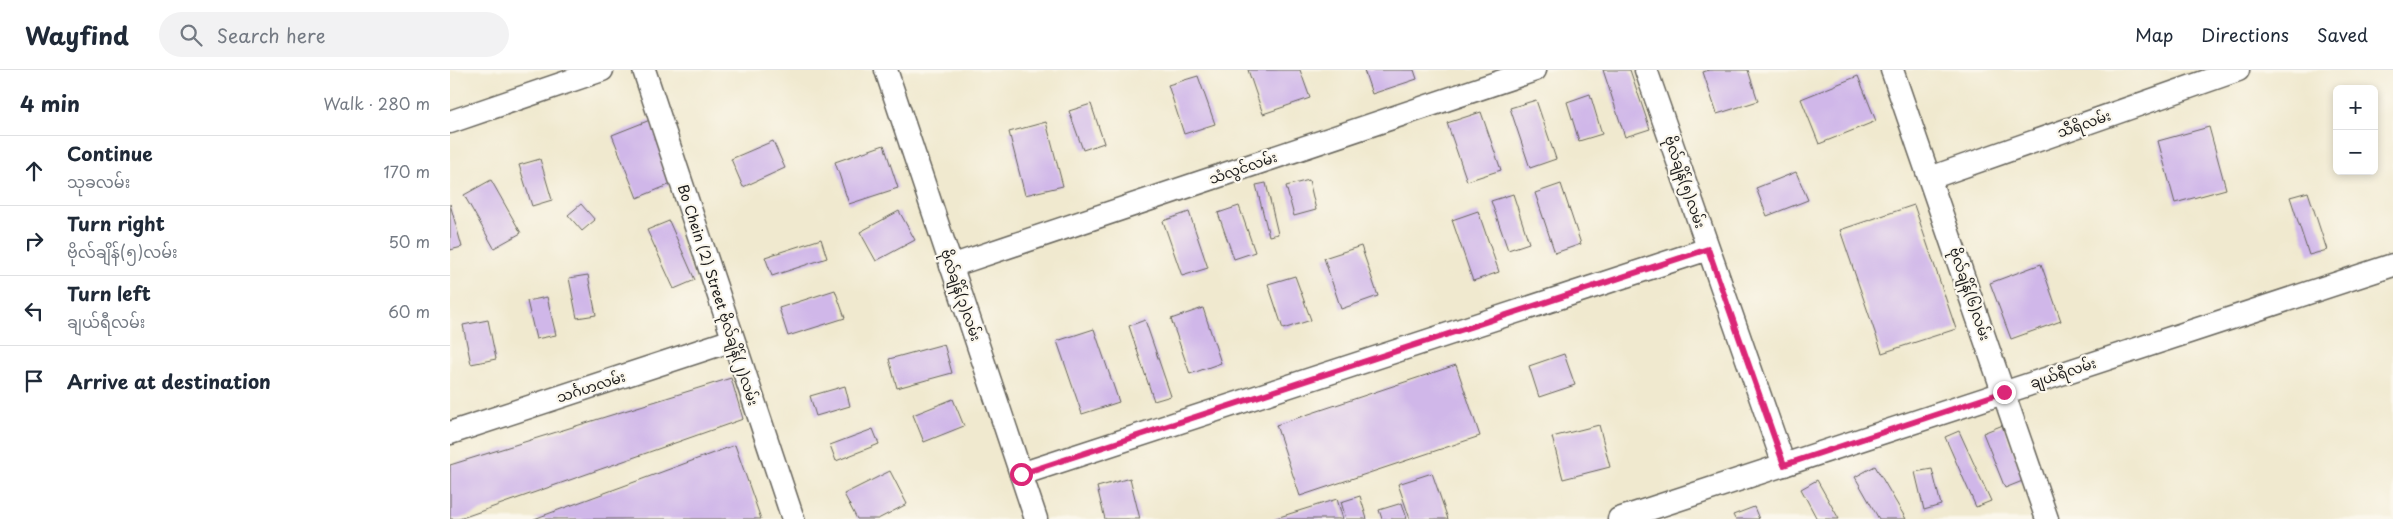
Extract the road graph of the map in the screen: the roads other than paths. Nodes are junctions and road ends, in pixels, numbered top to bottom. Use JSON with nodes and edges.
{"nodes":[{"id":1,"x":602,"y":70,"type":"edge"},
{"id":2,"x":644,"y":70,"type":"edge"},
{"id":3,"x":886,"y":70,"type":"edge"},
{"id":4,"x":1535,"y":70,"type":"edge"},
{"id":5,"x":1646,"y":70,"type":"edge"},
{"id":6,"x":1892,"y":70,"type":"edge"},
{"id":7,"x":2238,"y":70,"type":"edge"},
{"id":8,"x":450,"y":122,"type":"edge"},
{"id":9,"x":1930,"y":178,"type":"junction"},
{"id":10,"x":1708,"y":249,"type":"junction"},
{"id":11,"x":2393,"y":265,"type":"edge"},
{"id":12,"x":951,"y":266,"type":"junction"},
{"id":13,"x":733,"y":340,"type":"junction"},
{"id":14,"x":2004,"y":392,"type":"junction"},
{"id":15,"x":450,"y":433,"type":"edge"},
{"id":16,"x":1784,"y":465,"type":"junction"},
{"id":17,"x":1021,"y":474,"type":"junction"},
{"id":18,"x":793,"y":519,"type":"edge"},
{"id":19,"x":1036,"y":519,"type":"edge"},
{"id":20,"x":1618,"y":519,"type":"edge"},
{"id":21,"x":2047,"y":519,"type":"edge"}],
"edges":[{"from":1,"to":8,"type":"street"},
{"from":2,"to":13,"type":"street","name":"Bo Chein (2) Street ဗိုလ်ချိန်(၂)လမ်း"},
{"from":3,"to":12,"type":"street","name":"ဗိုလ်ချိန်(၃)လမ်း"},
{"from":4,"to":12,"type":"street","name":"သံလွင်လမ်း"},
{"from":5,"to":10,"type":"street","name":"ဗိုလ်ချိန်(၅)လမ်း"},
{"from":6,"to":9,"type":"street","name":"ဗိုလ်ချိန်(၆)လမ်း"},
{"from":7,"to":9,"type":"street","name":"သီရိလမ်း"},
{"from":9,"to":14,"type":"street","name":"ဗိုလ်ချိန်(၆)လမ်း"},
{"from":10,"to":16,"type":"street","name":"ဗိုလ်ချိန်(၅)လမ်း"},
{"from":10,"to":17,"type":"street"},
{"from":11,"to":14,"type":"street","name":"ချယ်ရီလမ်း"},
{"from":12,"to":17,"type":"street","name":"ဗိုလ်ချိန်(၃)လမ်း"},
{"from":13,"to":15,"type":"street","name":"သင်္ဂဟလမ်း"},
{"from":13,"to":18,"type":"street","name":"Bo Chein (2) Street ဗိုလ်ချိန်(၂)လမ်း"},
{"from":14,"to":16,"type":"street","name":"ချယ်ရီလမ်း"},
{"from":14,"to":21,"type":"street","name":"ဗိုလ်ချိန်(၆)လမ်း"},
{"from":16,"to":20,"type":"street","name":"ချယ်ရီလမ်း"},
{"from":17,"to":19,"type":"street","name":"ဗိုလ်ချိန်(၃)လမ်း"}]}
